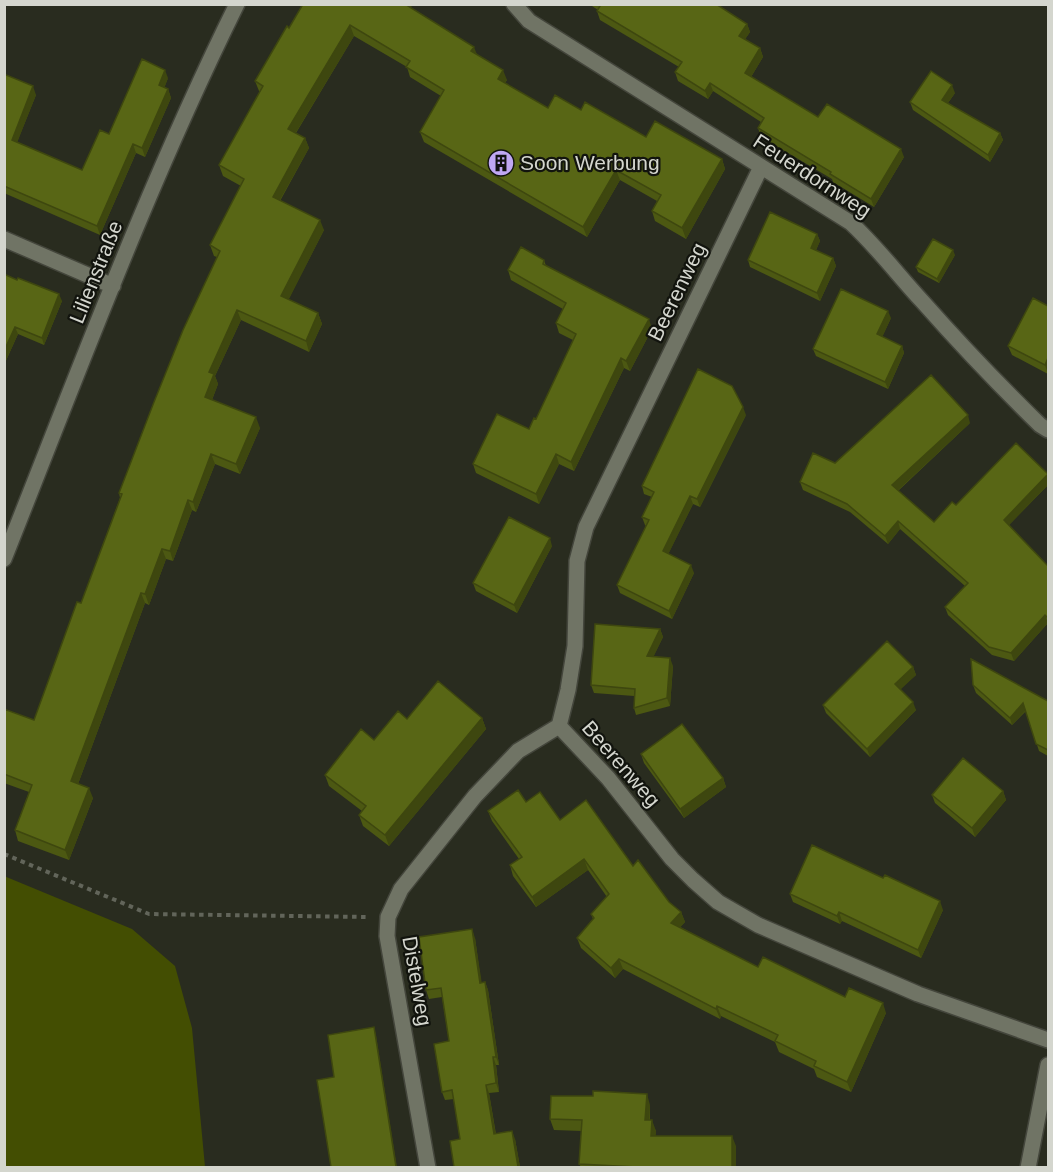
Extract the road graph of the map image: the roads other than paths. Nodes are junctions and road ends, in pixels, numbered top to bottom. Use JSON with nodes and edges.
{"nodes":[{"id":1,"x":237,"y":4,"type":"edge"},
{"id":2,"x":514,"y":4,"type":"edge"},
{"id":3,"x":761,"y":167,"type":"junction"},
{"id":4,"x":4,"y":239,"type":"edge"},
{"id":5,"x":113,"y":286,"type":"junction"},
{"id":6,"x":1048,"y":430,"type":"edge"},
{"id":7,"x":4,"y":559,"type":"edge"},
{"id":8,"x":559,"y":726,"type":"junction"},
{"id":9,"x":1048,"y":1040,"type":"edge"},
{"id":10,"x":1048,"y":1065,"type":"edge"},
{"id":11,"x":428,"y":1167,"type":"edge"},
{"id":12,"x":1028,"y":1167,"type":"edge"}],
"edges":[{"from":1,"to":5,"type":"street","name":"Lilienstraße"},
{"from":2,"to":3,"type":"street","name":"Feuerdornweg"},
{"from":3,"to":6,"type":"street","name":"Feuerdornweg"},
{"from":3,"to":8,"type":"street","name":"Beerenweg"},
{"from":4,"to":5,"type":"street"},
{"from":5,"to":7,"type":"street","name":"Lilienstraße"},
{"from":8,"to":9,"type":"street","name":"Beerenweg"},
{"from":8,"to":11,"type":"street","name":"Distelweg"},
{"from":10,"to":12,"type":"street"}]}
